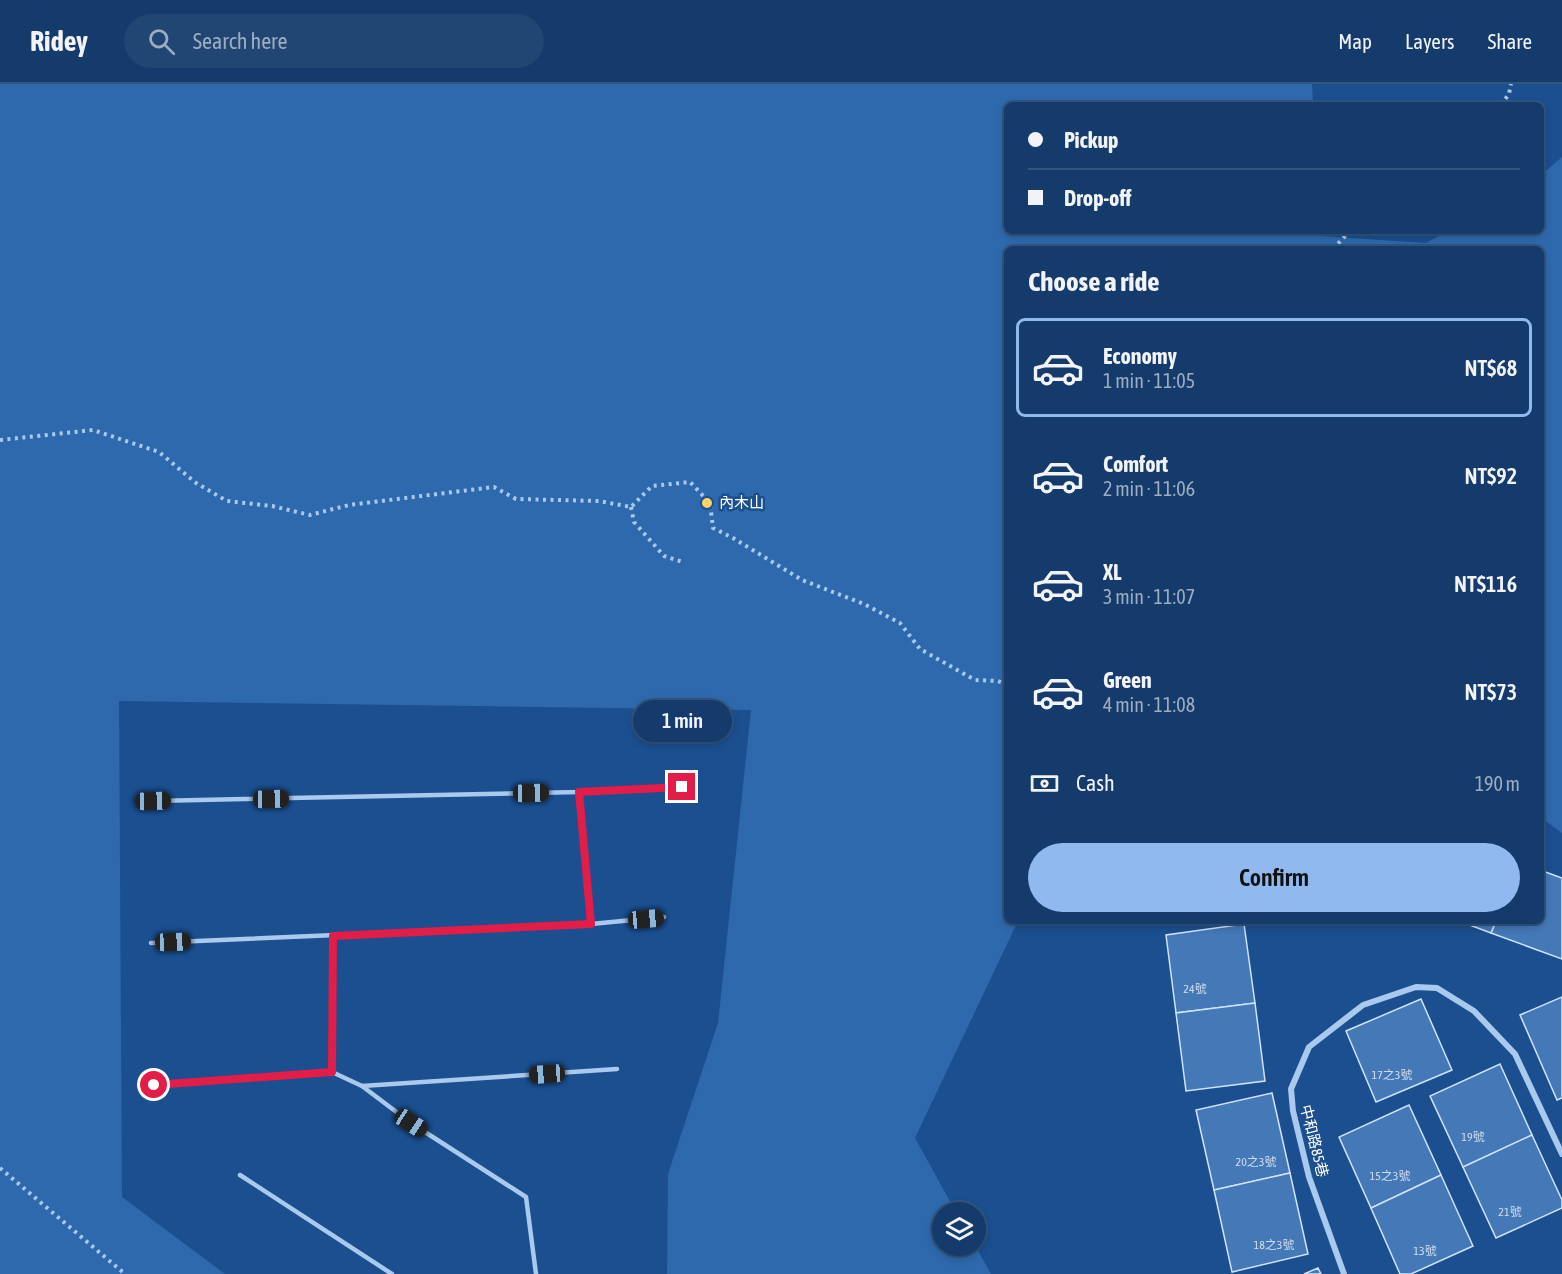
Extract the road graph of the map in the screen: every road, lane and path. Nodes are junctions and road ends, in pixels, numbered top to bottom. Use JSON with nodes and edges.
{"nodes":[{"id":1,"x":1511,"y":84,"type":"edge"},
{"id":2,"x":1503,"y":102,"type":"edge"},
{"id":3,"x":1348,"y":234,"type":"edge"},
{"id":4,"x":1336,"y":246,"type":"edge"},
{"id":5,"x":0,"y":440,"type":"edge"},
{"id":6,"x":631,"y":507,"type":"junction"},
{"id":7,"x":683,"y":562,"type":"dead end"},
{"id":8,"x":1004,"y":683,"type":"edge"},
{"id":9,"x":682,"y":787,"type":"dead end"},
{"id":10,"x":579,"y":792,"type":"junction"},
{"id":11,"x":153,"y":801,"type":"dead end"},
{"id":12,"x":664,"y":917,"type":"dead end"},
{"id":13,"x":591,"y":924,"type":"junction"},
{"id":14,"x":333,"y":936,"type":"junction"},
{"id":15,"x":151,"y":943,"type":"dead end"},
{"id":16,"x":617,"y":1069,"type":"dead end"},
{"id":17,"x":332,"y":1072,"type":"junction"},
{"id":18,"x":154,"y":1085,"type":"dead end"},
{"id":19,"x":362,"y":1086,"type":"junction"},
{"id":20,"x":1562,"y":1154,"type":"edge"},
{"id":21,"x":0,"y":1168,"type":"edge"},
{"id":22,"x":240,"y":1175,"type":"dead end"},
{"id":23,"x":125,"y":1274,"type":"edge"},
{"id":24,"x":392,"y":1274,"type":"edge"},
{"id":25,"x":536,"y":1274,"type":"edge"},
{"id":26,"x":1344,"y":1274,"type":"edge"}],
"edges":[{"from":1,"to":2,"type":"path"},
{"from":3,"to":4,"type":"path"},
{"from":5,"to":6,"type":"path"},
{"from":6,"to":7,"type":"path"},
{"from":6,"to":8,"type":"path"},
{"from":9,"to":10,"type":"lane"},
{"from":10,"to":11,"type":"lane"},
{"from":10,"to":13,"type":"lane"},
{"from":12,"to":13,"type":"lane"},
{"from":13,"to":14,"type":"lane"},
{"from":14,"to":15,"type":"lane"},
{"from":14,"to":17,"type":"lane"},
{"from":16,"to":19,"type":"lane"},
{"from":17,"to":18,"type":"lane"},
{"from":17,"to":19,"type":"lane"},
{"from":19,"to":25,"type":"lane"},
{"from":20,"to":26,"type":"street","name":"中和路85巷"},
{"from":21,"to":23,"type":"path"},
{"from":22,"to":24,"type":"lane"}]}
